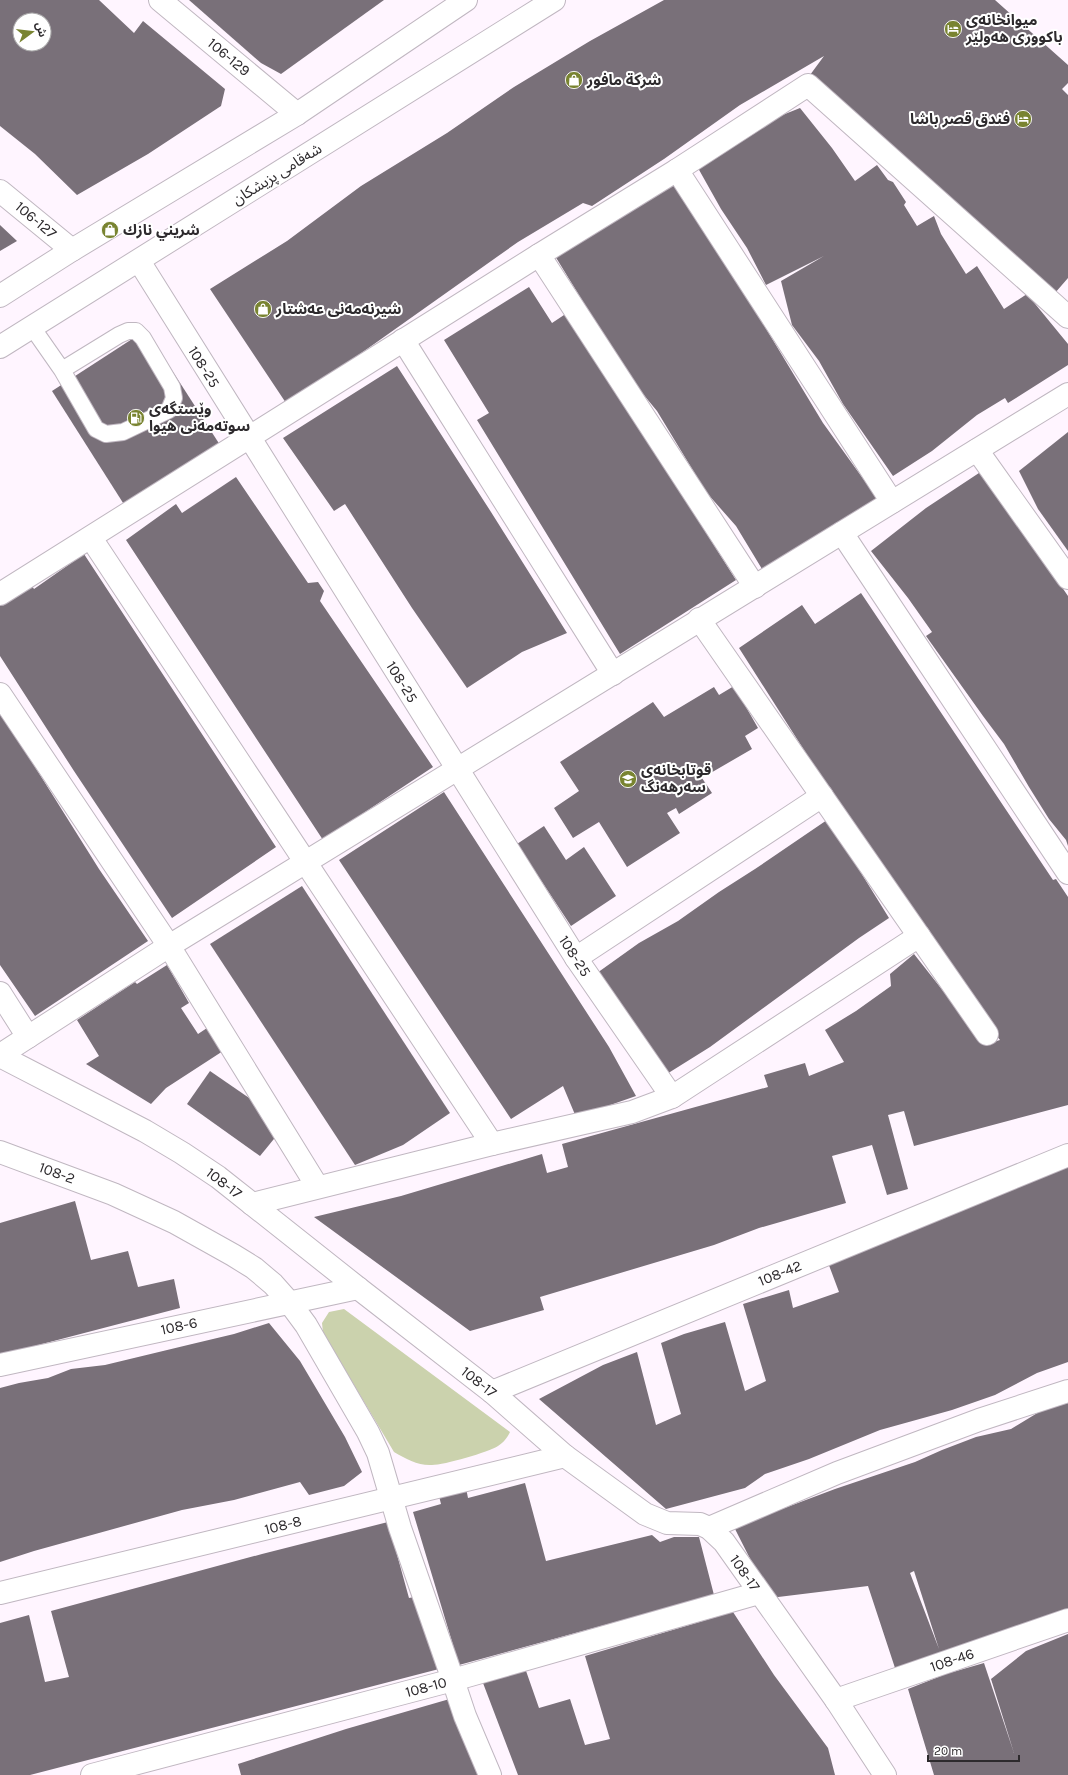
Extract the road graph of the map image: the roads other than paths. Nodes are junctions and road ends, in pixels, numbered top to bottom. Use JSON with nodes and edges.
{"nodes":[{"id":1,"x":160,"y":0,"type":"edge"},
{"id":2,"x":466,"y":0,"type":"edge"},
{"id":3,"x":554,"y":0,"type":"edge"},
{"id":4,"x":297,"y":114,"type":"junction"},
{"id":5,"x":676,"y":170,"type":"junction"},
{"id":6,"x":0,"y":191,"type":"edge"},
{"id":7,"x":72,"y":250,"type":"junction"},
{"id":8,"x":539,"y":255,"type":"junction"},
{"id":9,"x":138,"y":261,"type":"junction"},
{"id":10,"x":0,"y":296,"type":"edge"},
{"id":11,"x":1068,"y":317,"type":"edge"},
{"id":12,"x":32,"y":327,"type":"junction"},
{"id":13,"x":403,"y":340,"type":"junction"},
{"id":14,"x":0,"y":347,"type":"edge"},
{"id":15,"x":62,"y":370,"type":"junction"},
{"id":16,"x":1068,"y":394,"type":"edge"},
{"id":17,"x":248,"y":438,"type":"junction"},
{"id":18,"x":977,"y":450,"type":"junction"},
{"id":19,"x":892,"y":502,"type":"junction"},
{"id":20,"x":842,"y":533,"type":"junction"},
{"id":21,"x":91,"y":538,"type":"junction"},
{"id":22,"x":1068,"y":578,"type":"edge"},
{"id":23,"x":754,"y":586,"type":"junction"},
{"id":24,"x":0,"y":594,"type":"edge"},
{"id":25,"x":699,"y":619,"type":"junction"},
{"id":26,"x":613,"y":674,"type":"junction"},
{"id":27,"x":0,"y":694,"type":"edge"},
{"id":28,"x":458,"y":769,"type":"junction"},
{"id":29,"x":822,"y":796,"type":"junction"},
{"id":30,"x":306,"y":863,"type":"junction"},
{"id":31,"x":1068,"y":873,"type":"edge"},
{"id":32,"x":919,"y":936,"type":"junction"},
{"id":33,"x":170,"y":946,"type":"junction"},
{"id":34,"x":576,"y":958,"type":"junction"},
{"id":35,"x":0,"y":993,"type":"edge"},
{"id":36,"x":987,"y":1034,"type":"dead end"},
{"id":37,"x":28,"y":1037,"type":"junction"},
{"id":38,"x":0,"y":1056,"type":"edge"},
{"id":39,"x":672,"y":1098,"type":"junction"},
{"id":40,"x":492,"y":1144,"type":"junction"},
{"id":41,"x":0,"y":1152,"type":"edge"},
{"id":42,"x":1068,"y":1154,"type":"edge"},
{"id":43,"x":317,"y":1186,"type":"junction"},
{"id":44,"x":252,"y":1204,"type":"junction"},
{"id":45,"x":358,"y":1288,"type":"junction"},
{"id":46,"x":289,"y":1302,"type":"junction"},
{"id":47,"x":0,"y":1365,"type":"edge"},
{"id":48,"x":1068,"y":1391,"type":"edge"},
{"id":49,"x":492,"y":1392,"type":"junction"},
{"id":50,"x":565,"y":1456,"type":"junction"},
{"id":51,"x":392,"y":1499,"type":"junction"},
{"id":52,"x":709,"y":1528,"type":"junction"},
{"id":53,"x":0,"y":1593,"type":"edge"},
{"id":54,"x":759,"y":1593,"type":"junction"},
{"id":55,"x":1068,"y":1620,"type":"edge"},
{"id":56,"x":453,"y":1680,"type":"junction"},
{"id":57,"x":836,"y":1700,"type":"junction"},
{"id":58,"x":92,"y":1775,"type":"edge"},
{"id":59,"x":490,"y":1775,"type":"edge"},
{"id":60,"x":885,"y":1775,"type":"edge"}],
"edges":[{"from":1,"to":4,"type":"street","name":"106-129"},
{"from":2,"to":4,"type":"street"},
{"from":3,"to":9,"type":"street","name":"شەقامی پزیشکان"},
{"from":4,"to":7,"type":"street"},
{"from":5,"to":8,"type":"street"},
{"from":5,"to":11,"type":"street"},
{"from":5,"to":19,"type":"street"},
{"from":6,"to":7,"type":"street","name":"106-127"},
{"from":7,"to":10,"type":"street"},
{"from":8,"to":13,"type":"street"},
{"from":8,"to":23,"type":"street"},
{"from":9,"to":12,"type":"street","name":"شەقامی پزیشکان"},
{"from":9,"to":17,"type":"street","name":"108-25"},
{"from":12,"to":14,"type":"street","name":"شەقامی پزیشکان"},
{"from":12,"to":15,"type":"lane"},
{"from":13,"to":17,"type":"street"},
{"from":13,"to":26,"type":"street"},
{"from":15,"to":15,"type":"lane"},
{"from":16,"to":18,"type":"street"},
{"from":17,"to":21,"type":"street"},
{"from":17,"to":28,"type":"street","name":"108-25"},
{"from":18,"to":19,"type":"street"},
{"from":18,"to":22,"type":"street"},
{"from":19,"to":20,"type":"street"},
{"from":20,"to":23,"type":"street"},
{"from":20,"to":31,"type":"street"},
{"from":21,"to":24,"type":"street"},
{"from":21,"to":30,"type":"street"},
{"from":23,"to":25,"type":"street"},
{"from":25,"to":26,"type":"street"},
{"from":25,"to":29,"type":"street"},
{"from":26,"to":28,"type":"street"},
{"from":27,"to":33,"type":"street"},
{"from":28,"to":30,"type":"street"},
{"from":28,"to":34,"type":"street","name":"108-25"},
{"from":29,"to":32,"type":"street"},
{"from":29,"to":34,"type":"street"},
{"from":30,"to":33,"type":"street"},
{"from":30,"to":40,"type":"street"},
{"from":32,"to":36,"type":"street"},
{"from":32,"to":39,"type":"street"},
{"from":33,"to":37,"type":"street"},
{"from":33,"to":43,"type":"street"},
{"from":34,"to":39,"type":"street","name":"108-25"},
{"from":35,"to":37,"type":"street"},
{"from":37,"to":38,"type":"street"},
{"from":38,"to":44,"type":"street","name":"108-17"},
{"from":39,"to":40,"type":"street"},
{"from":40,"to":43,"type":"street"},
{"from":41,"to":46,"type":"street","name":"108-2"},
{"from":42,"to":49,"type":"street","name":"108-42"},
{"from":43,"to":44,"type":"street"},
{"from":44,"to":45,"type":"street","name":"108-17"},
{"from":45,"to":46,"type":"street","name":"108-6"},
{"from":45,"to":49,"type":"street","name":"108-17"},
{"from":46,"to":47,"type":"street","name":"108-6"},
{"from":46,"to":51,"type":"street","name":"108-2"},
{"from":48,"to":52,"type":"street"},
{"from":49,"to":50,"type":"street","name":"108-17"},
{"from":50,"to":51,"type":"street","name":"108-8"},
{"from":50,"to":52,"type":"street","name":"108-17"},
{"from":51,"to":53,"type":"street","name":"108-8"},
{"from":51,"to":56,"type":"street","name":"108-2"},
{"from":52,"to":54,"type":"street","name":"108-17"},
{"from":54,"to":56,"type":"street","name":"108-10"},
{"from":54,"to":57,"type":"street","name":"108-17"},
{"from":55,"to":57,"type":"street","name":"108-46"},
{"from":56,"to":58,"type":"street","name":"108-10"},
{"from":56,"to":59,"type":"street","name":"108-2"},
{"from":57,"to":60,"type":"street","name":"108-17"}]}
